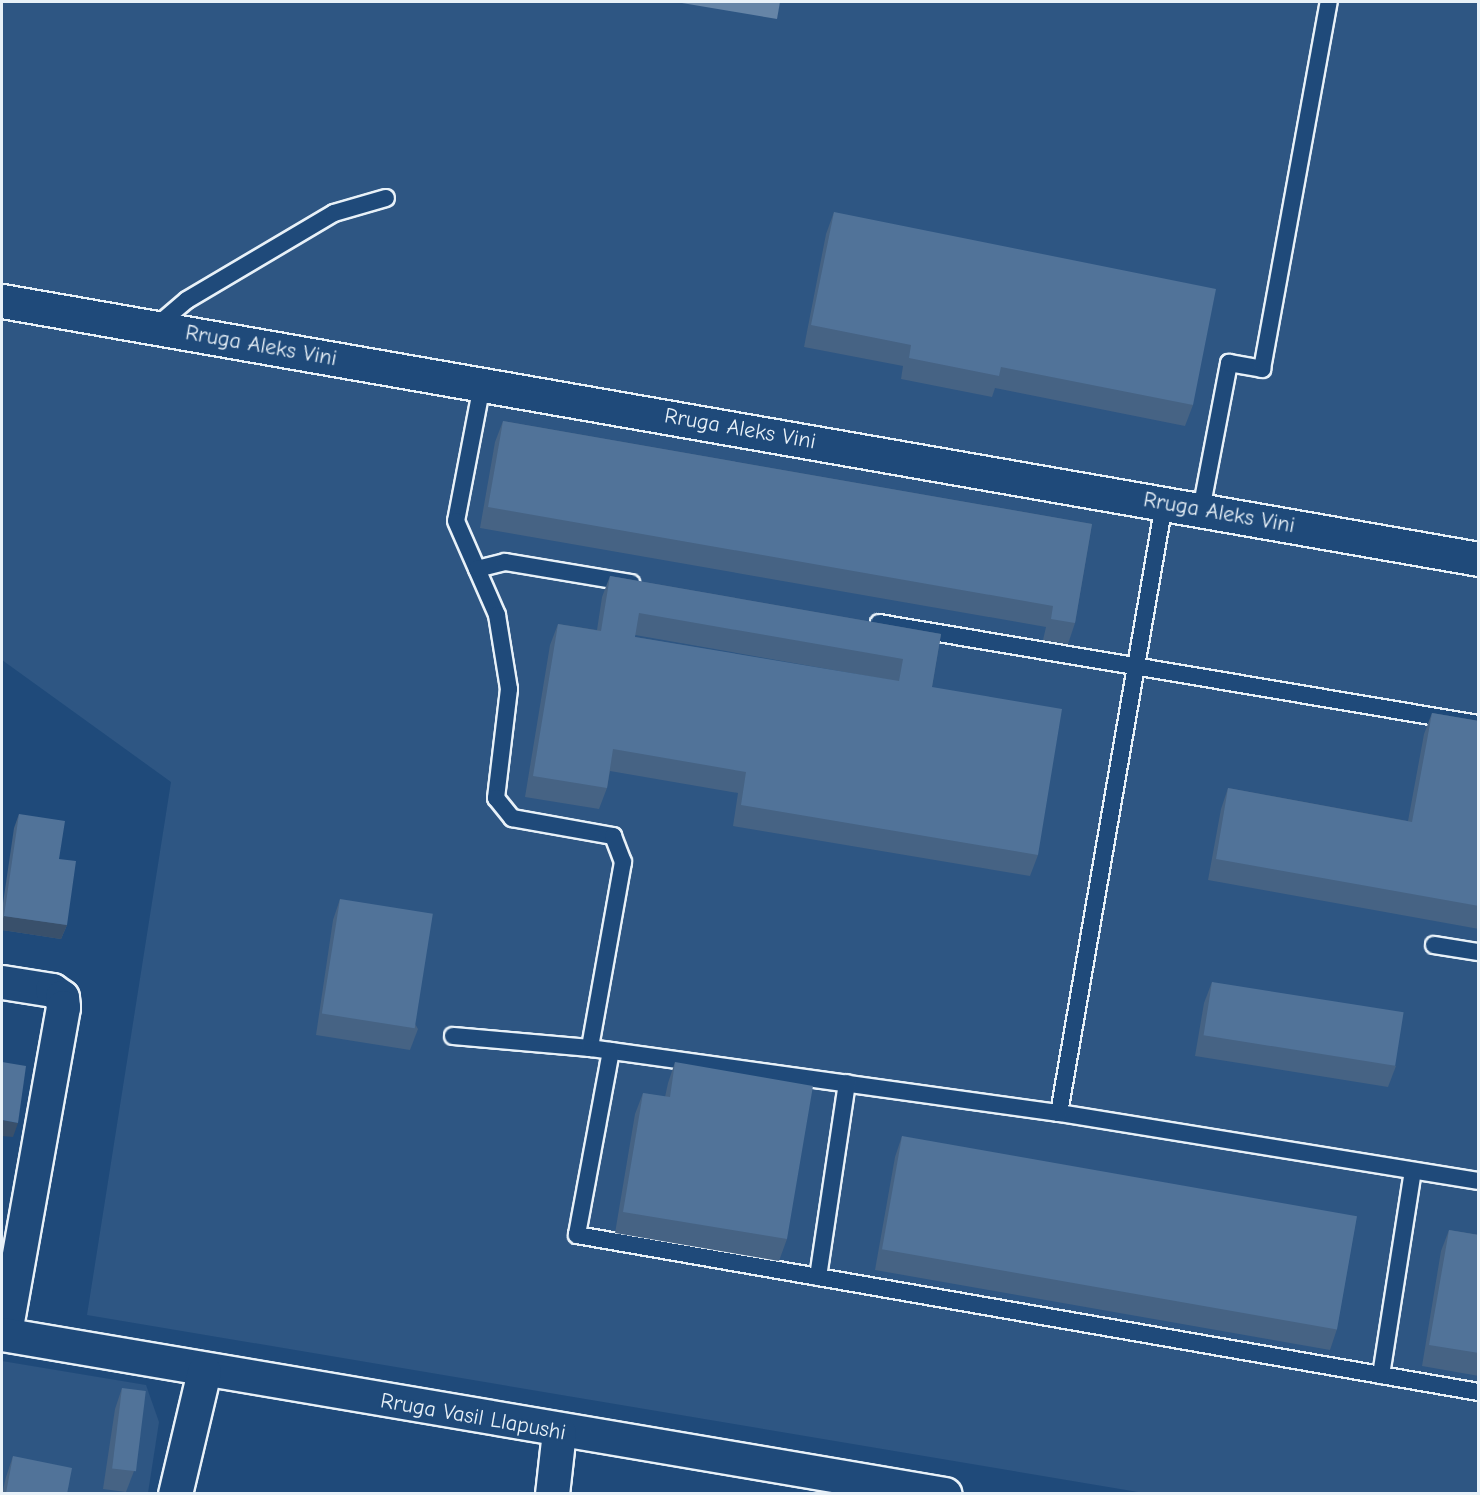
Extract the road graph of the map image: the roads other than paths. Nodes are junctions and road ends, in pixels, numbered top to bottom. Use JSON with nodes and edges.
{"nodes":[{"id":1,"x":1329,"y":2,"type":"edge"},
{"id":2,"x":386,"y":198,"type":"dead end"},
{"id":3,"x":2,"y":301,"type":"edge"},
{"id":4,"x":154,"y":328,"type":"junction"},
{"id":5,"x":482,"y":385,"type":"junction"},
{"id":6,"x":1164,"y":504,"type":"junction"},
{"id":7,"x":1202,"y":510,"type":"junction"},
{"id":8,"x":1479,"y":559,"type":"edge"},
{"id":9,"x":477,"y":569,"type":"junction"},
{"id":10,"x":645,"y":585,"type":"edge"},
{"id":11,"x":856,"y":620,"type":"edge"},
{"id":12,"x":1136,"y":665,"type":"junction"},
{"id":13,"x":1479,"y":724,"type":"edge"},
{"id":14,"x":1434,"y":945,"type":"dead end"},
{"id":15,"x":1479,"y":952,"type":"edge"},
{"id":16,"x":2,"y":982,"type":"edge"},
{"id":17,"x":453,"y":1036,"type":"dead end"},
{"id":18,"x":590,"y":1048,"type":"junction"},
{"id":19,"x":610,"y":1051,"type":"junction"},
{"id":20,"x":847,"y":1083,"type":"junction"},
{"id":21,"x":1059,"y":1113,"type":"junction"},
{"id":22,"x":1413,"y":1171,"type":"junction"},
{"id":23,"x":1479,"y":1181,"type":"edge"},
{"id":24,"x":818,"y":1277,"type":"junction"},
{"id":25,"x":3,"y":1334,"type":"edge"},
{"id":26,"x":204,"y":1371,"type":"junction"},
{"id":27,"x":1381,"y":1375,"type":"junction"},
{"id":28,"x":1479,"y":1392,"type":"edge"},
{"id":29,"x":559,"y":1432,"type":"junction"},
{"id":30,"x":175,"y":1494,"type":"edge"},
{"id":31,"x":552,"y":1494,"type":"edge"},
{"id":32,"x":945,"y":1494,"type":"edge"}],
"edges":[{"from":1,"to":7,"type":"lane"},
{"from":2,"to":4,"type":"lane"},
{"from":3,"to":4,"type":"street","name":"Rruga Aleks Vini"},
{"from":4,"to":5,"type":"street","name":"Rruga Aleks Vini"},
{"from":5,"to":6,"type":"street","name":"Rruga Aleks Vini"},
{"from":5,"to":9,"type":"lane"},
{"from":6,"to":7,"type":"street","name":"Rruga Aleks Vini"},
{"from":6,"to":12,"type":"lane"},
{"from":7,"to":8,"type":"street","name":"Rruga Aleks Vini"},
{"from":9,"to":10,"type":"lane"},
{"from":9,"to":18,"type":"lane"},
{"from":11,"to":12,"type":"lane"},
{"from":12,"to":13,"type":"lane"},
{"from":12,"to":21,"type":"lane"},
{"from":14,"to":15,"type":"lane"},
{"from":16,"to":25,"type":"street"},
{"from":17,"to":18,"type":"lane"},
{"from":18,"to":19,"type":"lane"},
{"from":19,"to":20,"type":"lane"},
{"from":19,"to":24,"type":"lane"},
{"from":20,"to":21,"type":"lane"},
{"from":20,"to":24,"type":"lane"},
{"from":21,"to":22,"type":"lane"},
{"from":22,"to":23,"type":"lane"},
{"from":22,"to":27,"type":"lane"},
{"from":24,"to":27,"type":"lane"},
{"from":25,"to":26,"type":"street","name":"Rruga Vasil Llapushi"},
{"from":26,"to":29,"type":"street","name":"Rruga Vasil Llapushi"},
{"from":26,"to":30,"type":"street"},
{"from":27,"to":28,"type":"lane"},
{"from":29,"to":31,"type":"street"},
{"from":29,"to":32,"type":"street","name":"Rruga Vasil Llapushi"}]}
